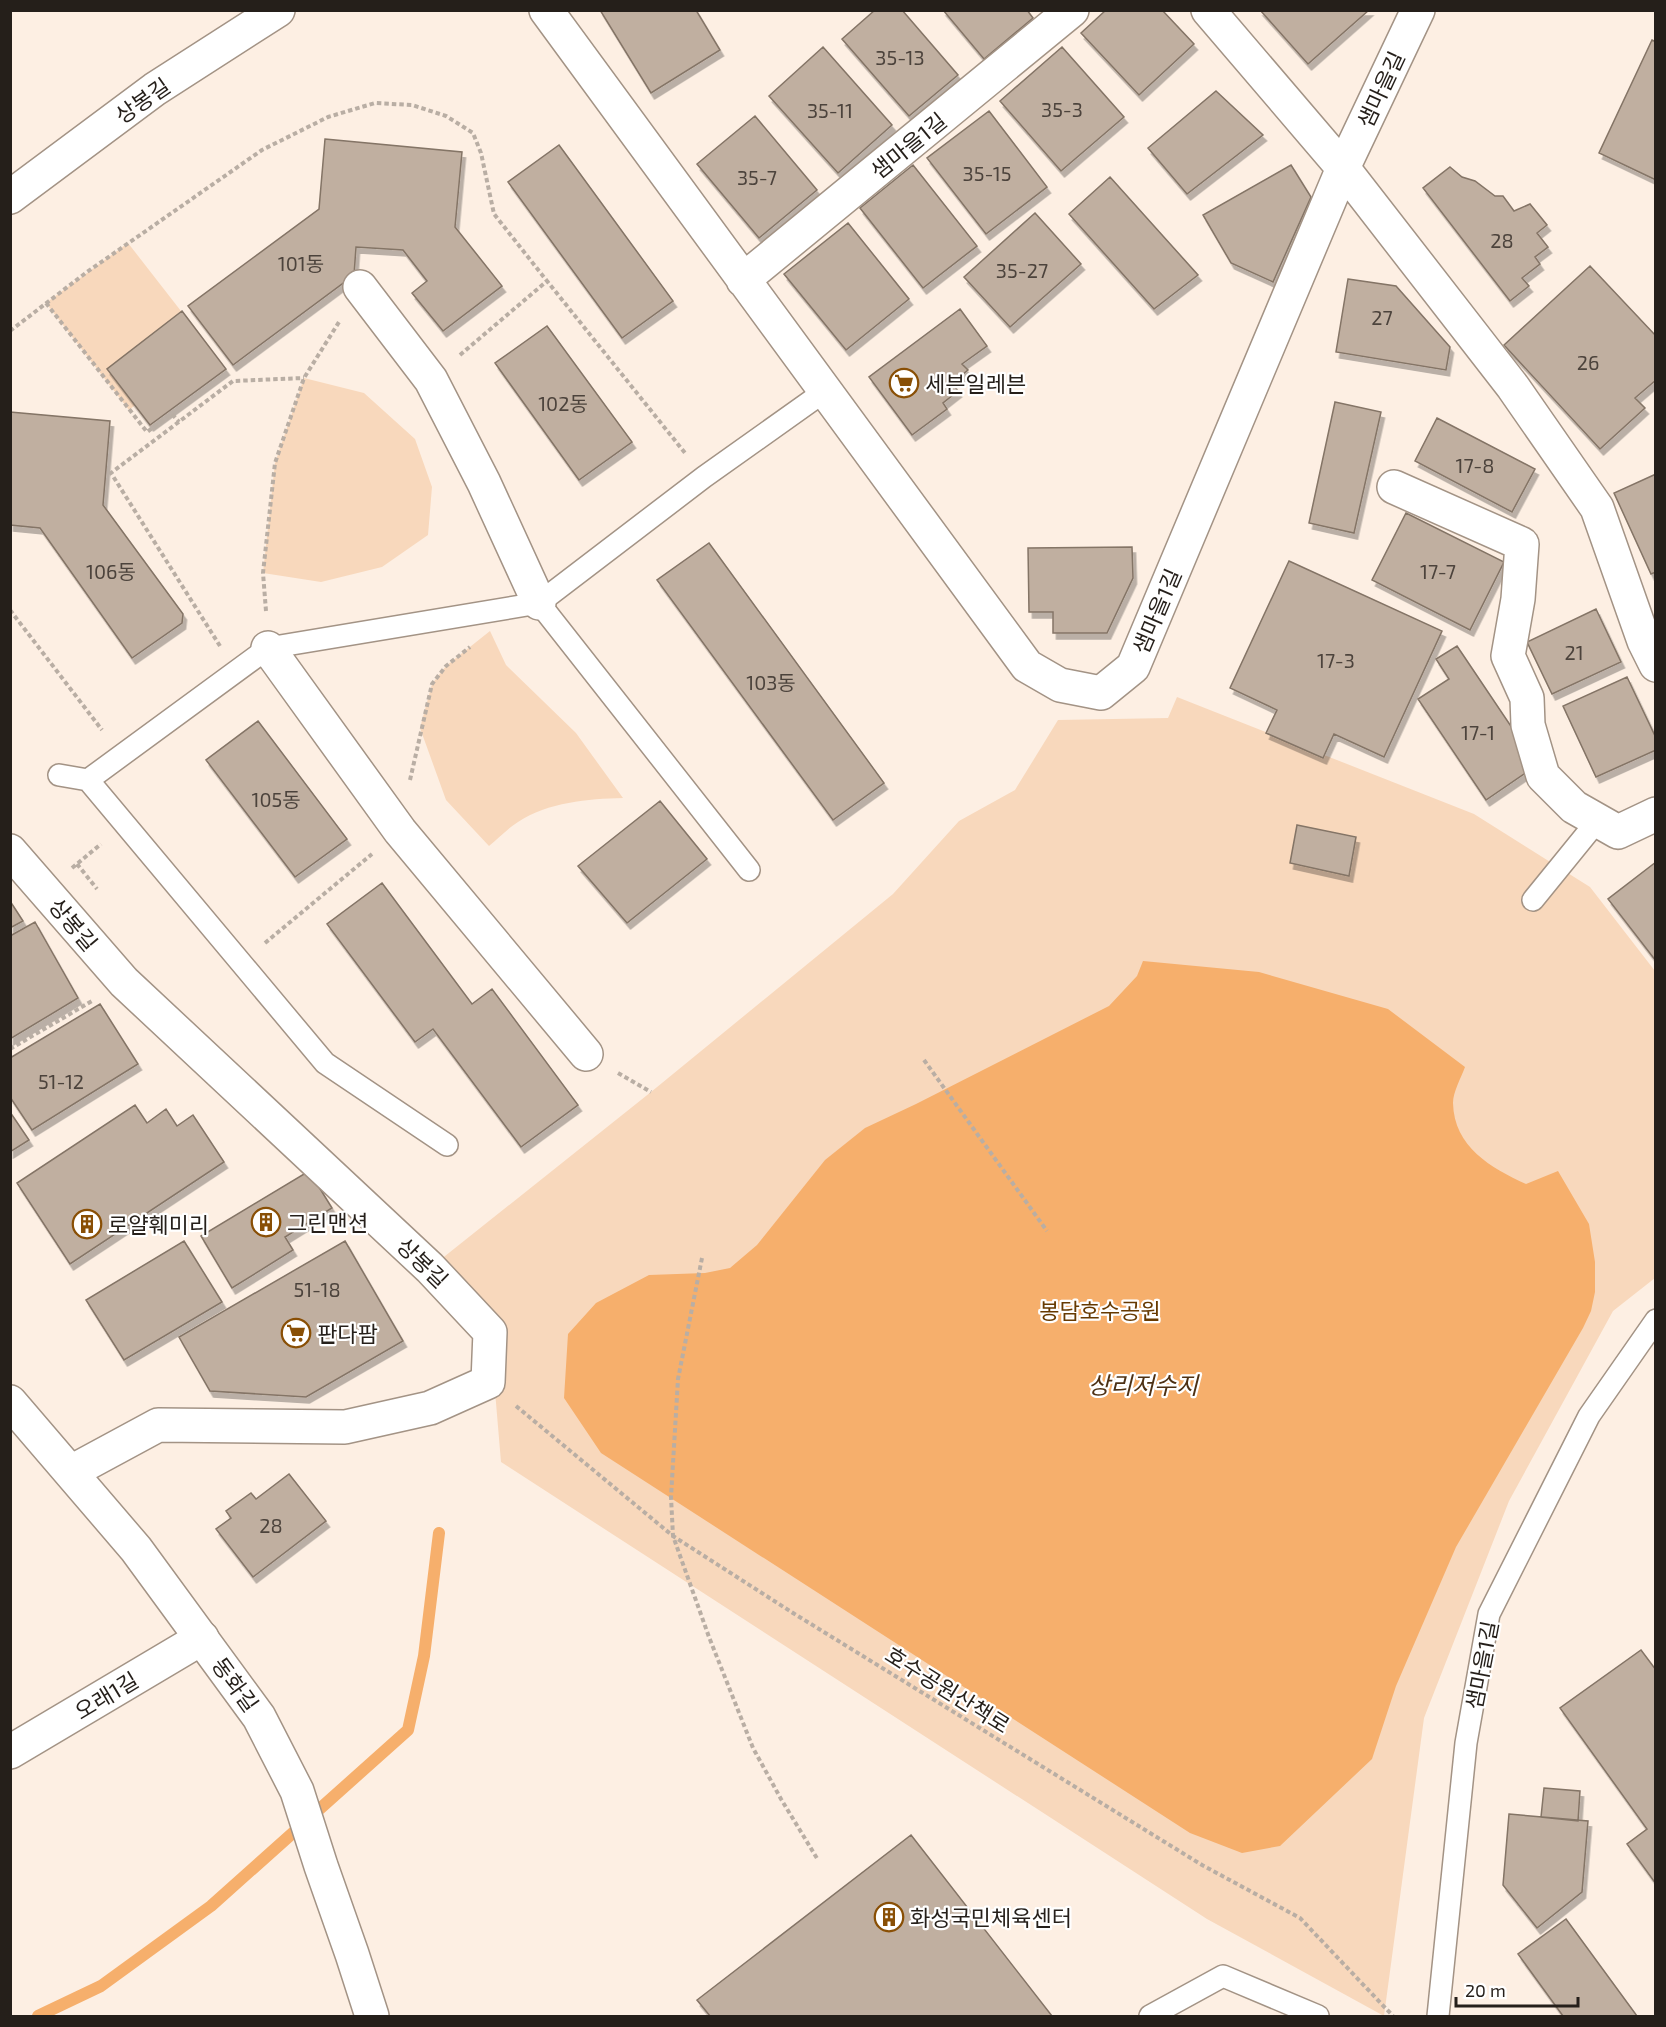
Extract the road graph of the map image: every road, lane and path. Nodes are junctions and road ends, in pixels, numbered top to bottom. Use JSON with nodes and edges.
{"nodes":[{"id":1,"x":278,"y":10,"type":"edge"},
{"id":2,"x":546,"y":10,"type":"edge"},
{"id":3,"x":1072,"y":10,"type":"edge"},
{"id":4,"x":1208,"y":10,"type":"edge"},
{"id":5,"x":1418,"y":10,"type":"edge"},
{"id":6,"x":1343,"y":168,"type":"junction"},
{"id":7,"x":10,"y":197,"type":"edge"},
{"id":8,"x":743,"y":279,"type":"junction"},
{"id":9,"x":547,"y":281,"type":"junction"},
{"id":10,"x":360,"y":287,"type":"joint"},
{"id":11,"x":46,"y":303,"type":"junction"},
{"id":12,"x":10,"y":331,"type":"edge"},
{"id":13,"x":304,"y":378,"type":"junction"},
{"id":14,"x":431,"y":380,"type":"junction"},
{"id":15,"x":825,"y":391,"type":"junction"},
{"id":16,"x":179,"y":422,"type":"junction"},
{"id":17,"x":704,"y":477,"type":"junction"},
{"id":18,"x":1394,"y":487,"type":"dead end"},
{"id":19,"x":539,"y":603,"type":"junction"},
{"id":20,"x":10,"y":610,"type":"edge"},
{"id":21,"x":473,"y":645,"type":"dead end"},
{"id":22,"x":268,"y":648,"type":"junction"},
{"id":23,"x":1656,"y":664,"type":"edge"},
{"id":24,"x":236,"y":671,"type":"junction"},
{"id":25,"x":120,"y":755,"type":"junction"},
{"id":26,"x":59,"y":775,"type":"dead end"},
{"id":27,"x":88,"y":780,"type":"junction"},
{"id":28,"x":1656,"y":814,"type":"edge"},
{"id":29,"x":1598,"y":820,"type":"junction"},
{"id":30,"x":400,"y":831,"type":"junction"},
{"id":31,"x":10,"y":851,"type":"edge"},
{"id":32,"x":749,"y":870,"type":"dead end"},
{"id":33,"x":1533,"y":900,"type":"dead end"},
{"id":34,"x":241,"y":963,"type":"junction"},
{"id":35,"x":124,"y":982,"type":"junction"},
{"id":36,"x":10,"y":1049,"type":"edge"},
{"id":37,"x":586,"y":1054,"type":"dead end"},
{"id":38,"x":924,"y":1060,"type":"dead end"},
{"id":39,"x":447,"y":1145,"type":"dead end"},
{"id":40,"x":1047,"y":1231,"type":"dead end"},
{"id":41,"x":702,"y":1258,"type":"dead end"},
{"id":42,"x":1656,"y":1320,"type":"edge"},
{"id":43,"x":488,"y":1382,"type":"junction"},
{"id":44,"x":10,"y":1402,"type":"edge"},
{"id":45,"x":71,"y":1472,"type":"junction"},
{"id":46,"x":673,"y":1536,"type":"junction"},
{"id":47,"x":202,"y":1638,"type":"junction"},
{"id":48,"x":10,"y":1752,"type":"edge"},
{"id":49,"x":818,"y":1860,"type":"dead end"},
{"id":50,"x":372,"y":2016,"type":"edge"},
{"id":51,"x":1150,"y":2016,"type":"edge"},
{"id":52,"x":1318,"y":2016,"type":"edge"},
{"id":53,"x":1393,"y":2016,"type":"edge"},
{"id":54,"x":1438,"y":2016,"type":"edge"}],
"edges":[{"from":1,"to":7,"type":"street","name":"상봉길"},
{"from":2,"to":8,"type":"street","name":"샘마을1길"},
{"from":3,"to":8,"type":"street","name":"샘마을1길"},
{"from":4,"to":6,"type":"street"},
{"from":5,"to":6,"type":"street","name":"샘마을길"},
{"from":6,"to":15,"type":"street","name":"샘마을1길"},
{"from":6,"to":23,"type":"street"},
{"from":8,"to":15,"type":"street","name":"샘마을1길"},
{"from":9,"to":11,"type":"path"},
{"from":9,"to":14,"type":"path"},
{"from":9,"to":17,"type":"path"},
{"from":10,"to":13,"type":"path"},
{"from":10,"to":14,"type":"street"},
{"from":11,"to":12,"type":"path"},
{"from":11,"to":16,"type":"path"},
{"from":13,"to":16,"type":"path"},
{"from":13,"to":22,"type":"path"},
{"from":14,"to":19,"type":"street"},
{"from":15,"to":17,"type":"lane"},
{"from":16,"to":24,"type":"path"},
{"from":17,"to":19,"type":"lane"},
{"from":18,"to":29,"type":"street"},
{"from":19,"to":22,"type":"lane"},
{"from":19,"to":32,"type":"lane"},
{"from":20,"to":25,"type":"path"},
{"from":21,"to":30,"type":"path"},
{"from":22,"to":24,"type":"lane"},
{"from":22,"to":30,"type":"street"},
{"from":24,"to":25,"type":"lane"},
{"from":25,"to":27,"type":"lane"},
{"from":26,"to":27,"type":"lane"},
{"from":27,"to":34,"type":"lane"},
{"from":28,"to":29,"type":"street"},
{"from":29,"to":33,"type":"lane"},
{"from":30,"to":34,"type":"path"},
{"from":30,"to":37,"type":"street"},
{"from":31,"to":35,"type":"street","name":"상봉길"},
{"from":34,"to":39,"type":"lane"},
{"from":35,"to":36,"type":"path"},
{"from":35,"to":43,"type":"street","name":"상봉길"},
{"from":38,"to":40,"type":"path"},
{"from":41,"to":46,"type":"path"},
{"from":42,"to":54,"type":"lane","name":"샘마을1길"},
{"from":43,"to":45,"type":"street"},
{"from":43,"to":46,"type":"path","name":"호수공원산책로"},
{"from":44,"to":45,"type":"street","name":"동화길"},
{"from":45,"to":47,"type":"street","name":"동화길"},
{"from":46,"to":49,"type":"path"},
{"from":46,"to":53,"type":"path","name":"호수공원산책로"},
{"from":47,"to":48,"type":"street","name":"오래1길"},
{"from":47,"to":50,"type":"street","name":"동화길"},
{"from":51,"to":52,"type":"lane"}]}
